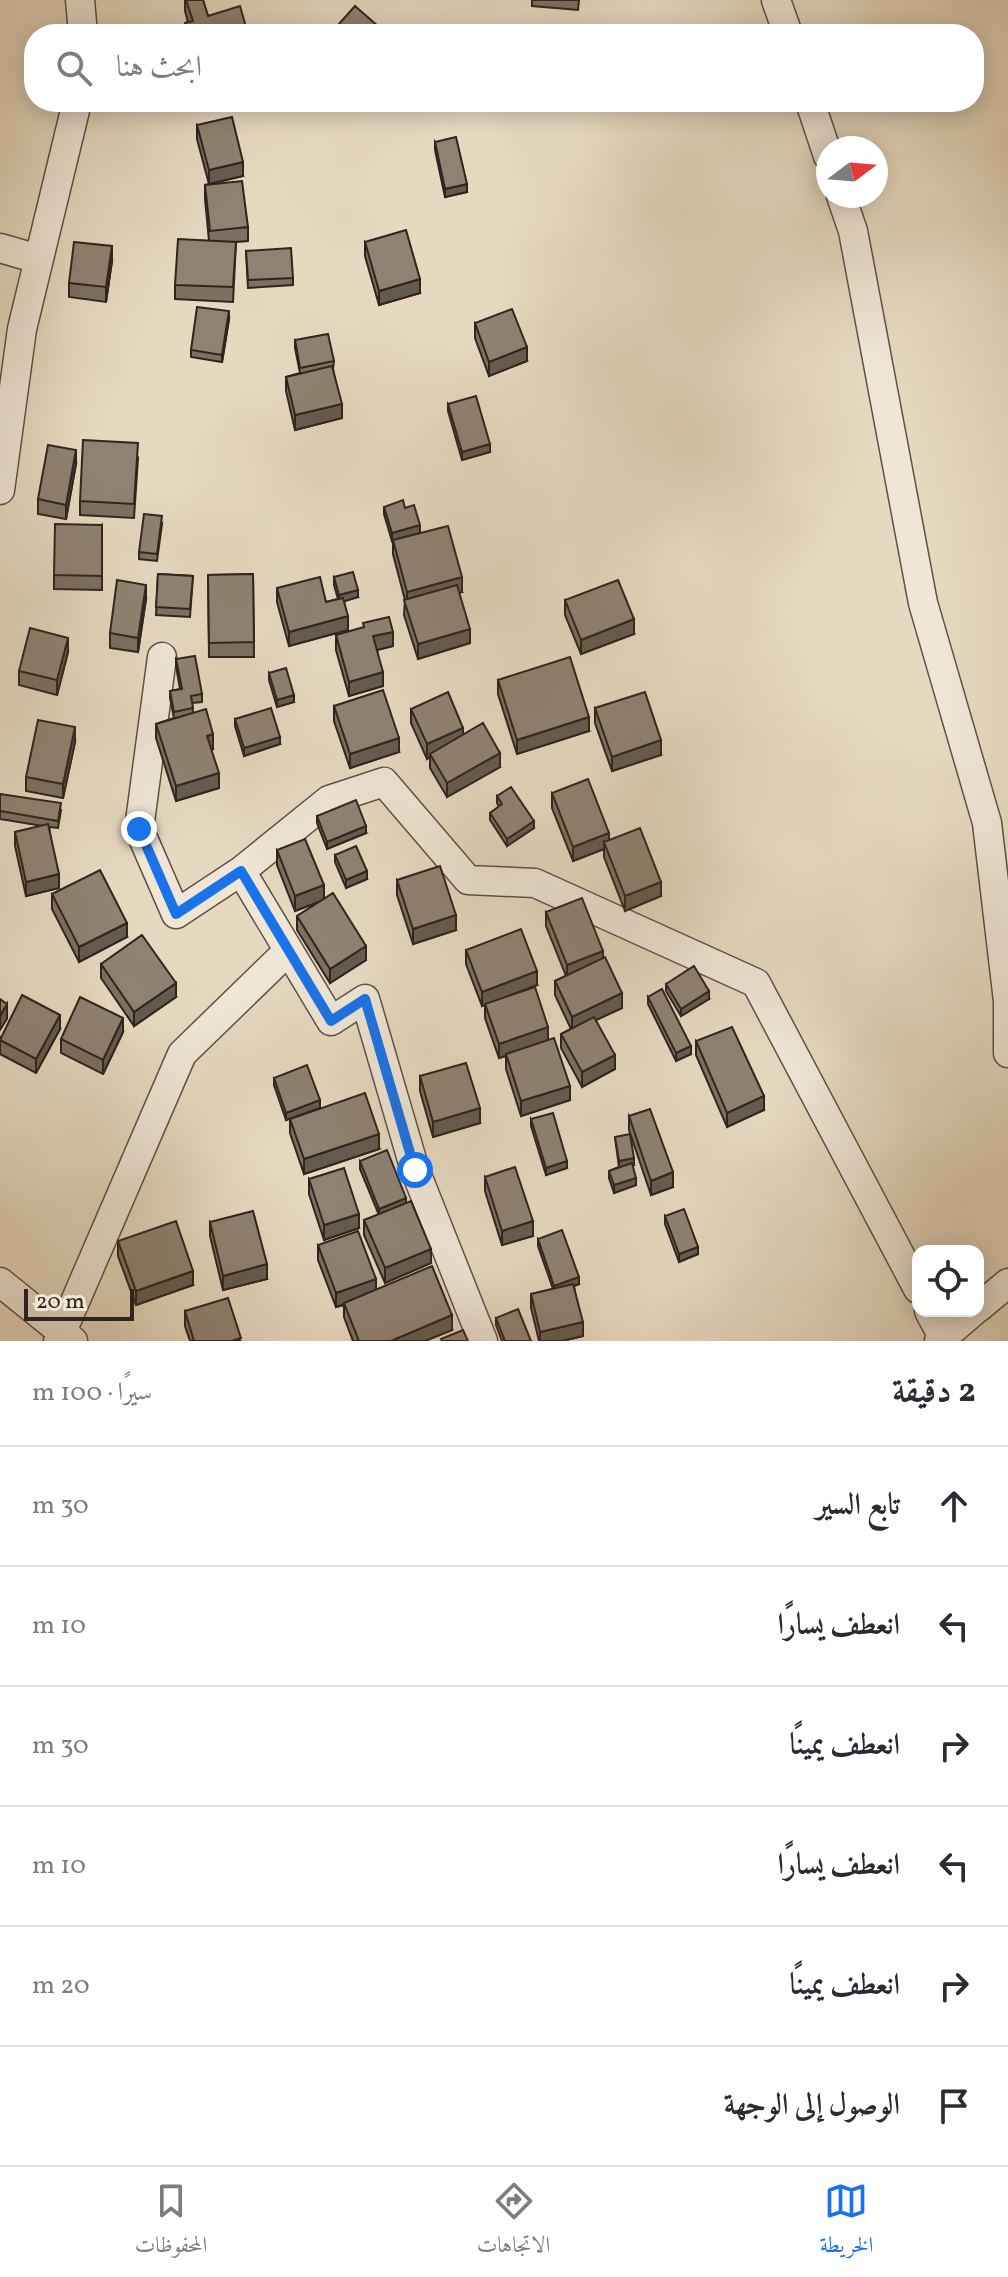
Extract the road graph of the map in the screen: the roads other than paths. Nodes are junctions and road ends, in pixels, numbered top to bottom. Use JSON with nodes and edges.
{"nodes":[{"id":1,"x":80,"y":0,"type":"edge"},
{"id":2,"x":776,"y":0,"type":"edge"},
{"id":3,"x":82,"y":24,"type":"edge"},
{"id":4,"x":784,"y":24,"type":"edge"},
{"id":5,"x":75,"y":112,"type":"edge"},
{"id":6,"x":813,"y":112,"type":"edge"},
{"id":7,"x":821,"y":136,"type":"edge"},
{"id":8,"x":845,"y":208,"type":"edge"},
{"id":9,"x":0,"y":248,"type":"edge"},
{"id":10,"x":38,"y":259,"type":"junction"},
{"id":11,"x":0,"y":488,"type":"edge"},
{"id":12,"x":162,"y":657,"type":"dead end"},
{"id":13,"x":241,"y":871,"type":"junction"},
{"id":14,"x":287,"y":952,"type":"junction"},
{"id":15,"x":1008,"y":1053,"type":"edge"},
{"id":16,"x":912,"y":1278,"type":"edge"},
{"id":17,"x":0,"y":1282,"type":"edge"},
{"id":18,"x":1008,"y":1283,"type":"edge"},
{"id":19,"x":984,"y":1303,"type":"edge"},
{"id":20,"x":932,"y":1317,"type":"edge"},
{"id":21,"x":968,"y":1317,"type":"edge"},
{"id":22,"x":64,"y":1338,"type":"edge"},
{"id":23,"x":941,"y":1339,"type":"edge"},
{"id":24,"x":483,"y":1341,"type":"edge"}],
"edges":[{"from":1,"to":3,"type":"street"},
{"from":2,"to":4,"type":"street"},
{"from":5,"to":10,"type":"street"},
{"from":6,"to":7,"type":"street"},
{"from":8,"to":15,"type":"street"},
{"from":9,"to":10,"type":"street"},
{"from":10,"to":11,"type":"street"},
{"from":12,"to":13,"type":"street"},
{"from":13,"to":14,"type":"street"},
{"from":13,"to":16,"type":"street"},
{"from":14,"to":22,"type":"street"},
{"from":14,"to":24,"type":"street"},
{"from":17,"to":22,"type":"street"},
{"from":18,"to":19,"type":"street"},
{"from":20,"to":23,"type":"street"},
{"from":21,"to":23,"type":"street"}]}
